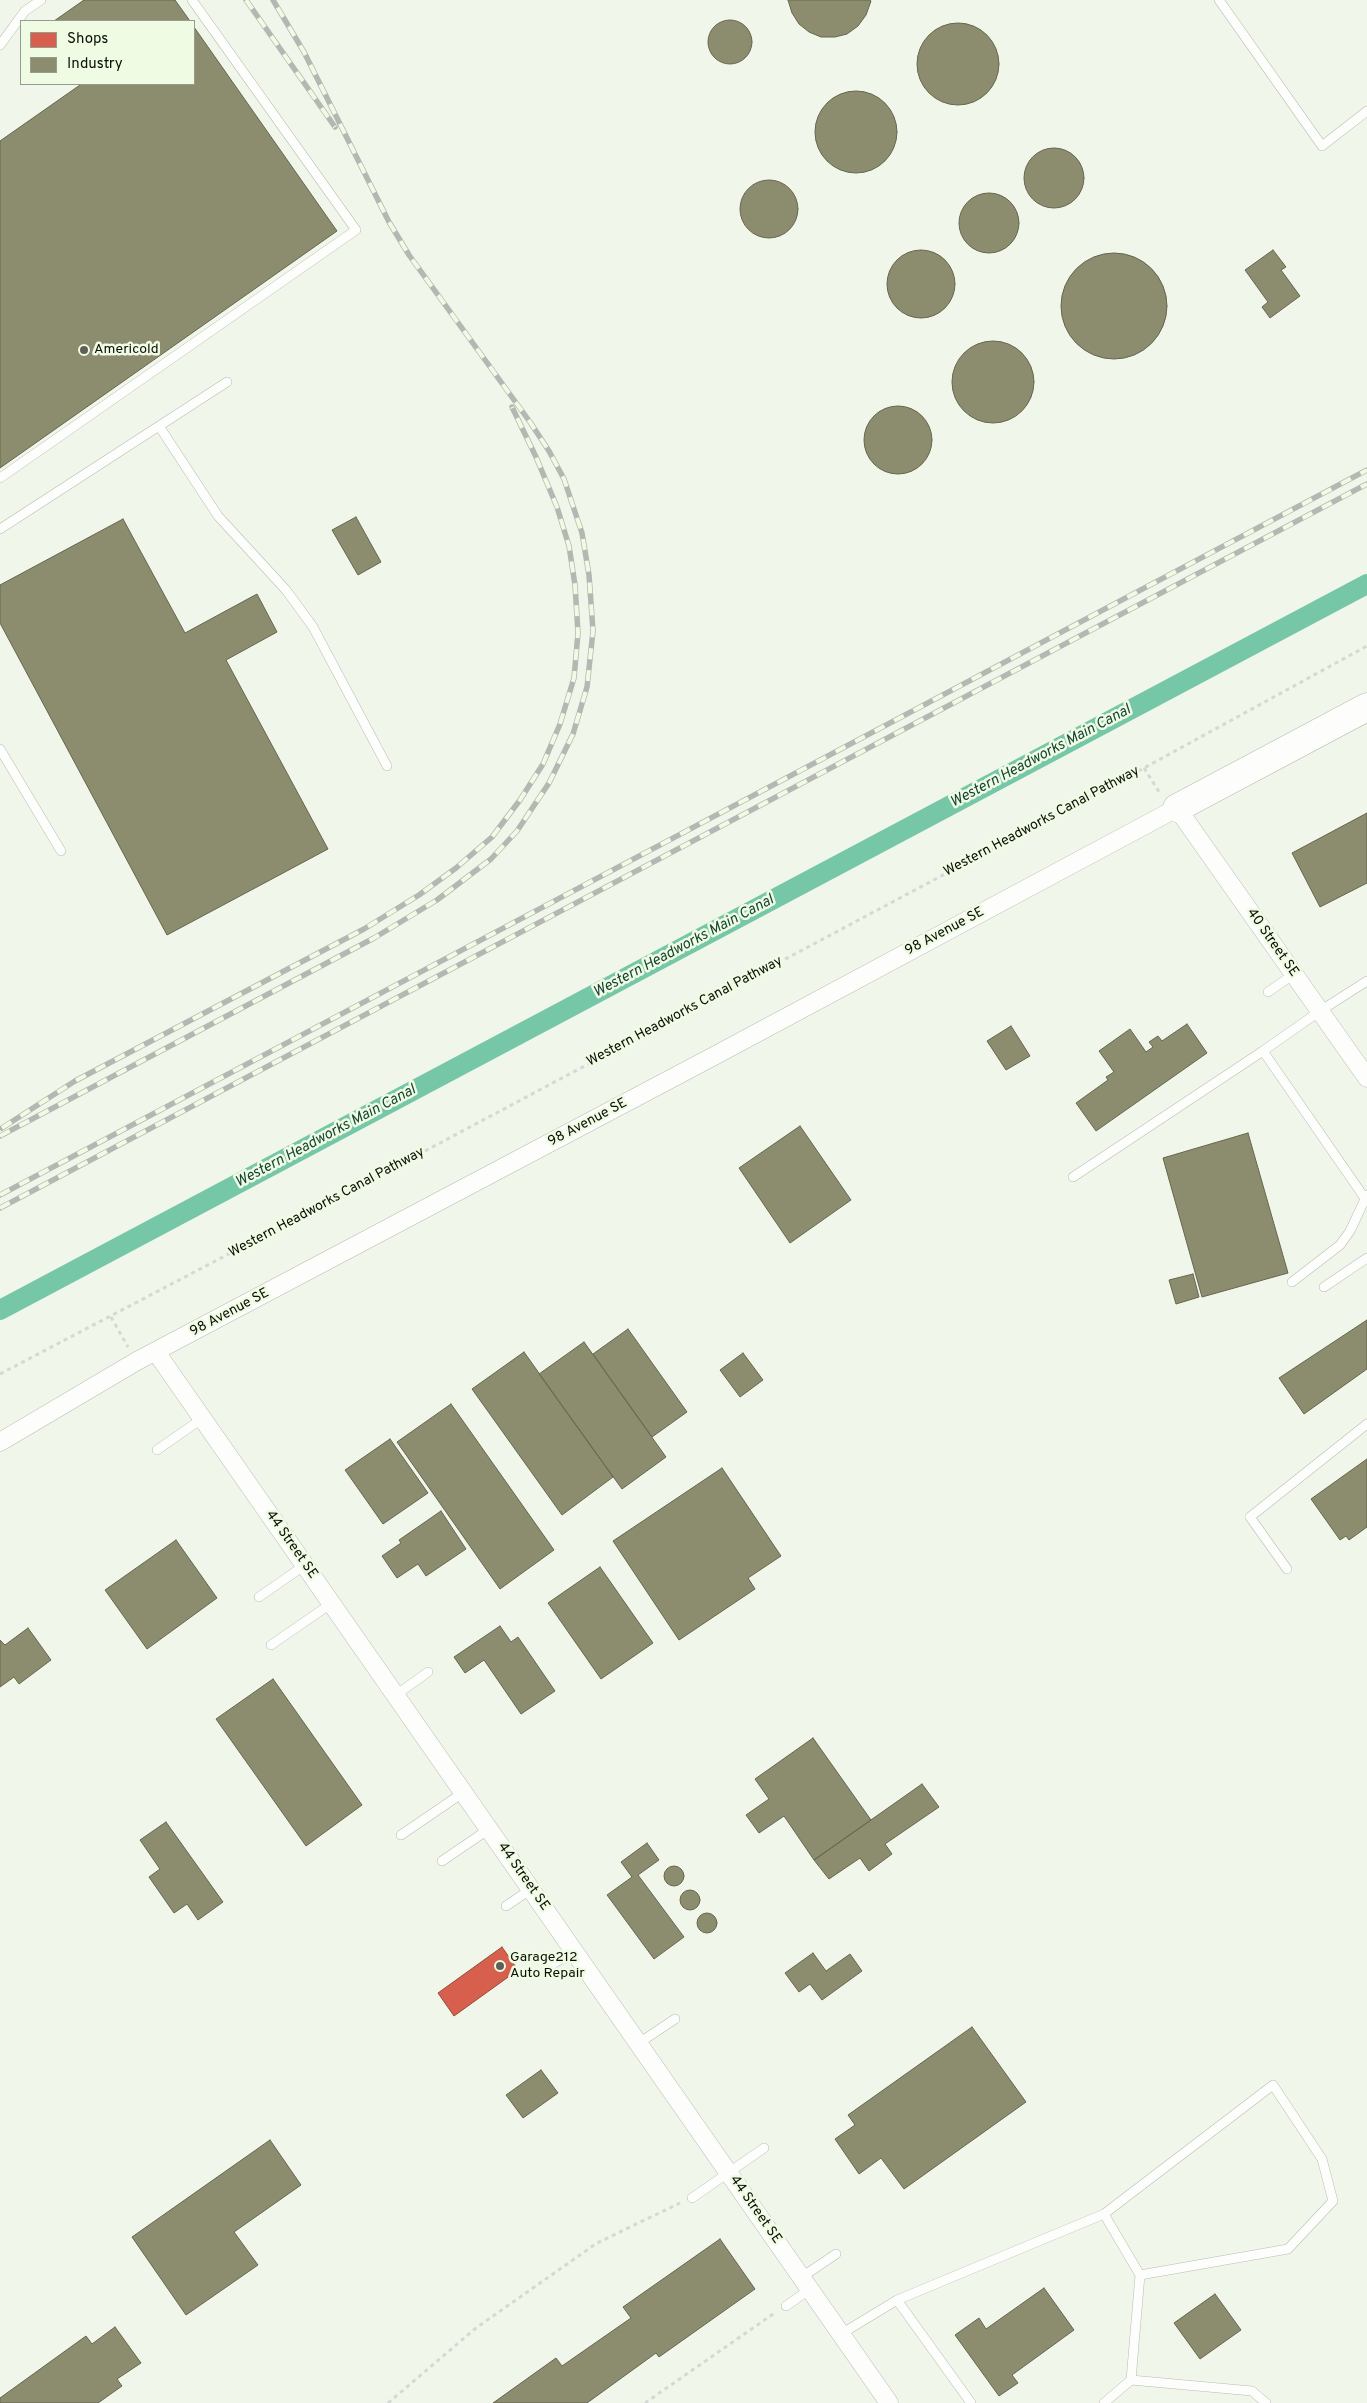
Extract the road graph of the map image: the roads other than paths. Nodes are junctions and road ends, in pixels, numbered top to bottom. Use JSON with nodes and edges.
{"nodes":[{"id":1,"x":41,"y":0,"type":"edge"},
{"id":2,"x":192,"y":0,"type":"edge"},
{"id":3,"x":1218,"y":0,"type":"edge"},
{"id":4,"x":0,"y":45,"type":"edge"},
{"id":5,"x":1367,"y":111,"type":"edge"},
{"id":6,"x":227,"y":382,"type":"dead end"},
{"id":7,"x":159,"y":426,"type":"junction"},
{"id":8,"x":0,"y":478,"type":"edge"},
{"id":9,"x":0,"y":529,"type":"edge"},
{"id":10,"x":1367,"y":707,"type":"edge"},
{"id":11,"x":0,"y":749,"type":"edge"},
{"id":12,"x":387,"y":766,"type":"dead end"},
{"id":13,"x":1177,"y":808,"type":"junction"},
{"id":14,"x":61,"y":851,"type":"dead end"},
{"id":15,"x":1294,"y":974,"type":"junction"},
{"id":16,"x":1367,"y":982,"type":"edge"},
{"id":17,"x":1268,"y":992,"type":"dead end"},
{"id":18,"x":1320,"y":1011,"type":"junction"},
{"id":19,"x":1263,"y":1051,"type":"junction"},
{"id":20,"x":1367,"y":1078,"type":"edge"},
{"id":21,"x":1073,"y":1177,"type":"dead end"},
{"id":22,"x":1366,"y":1196,"type":"edge"},
{"id":23,"x":1367,"y":1258,"type":"edge"},
{"id":24,"x":1292,"y":1282,"type":"dead end"},
{"id":25,"x":1324,"y":1287,"type":"dead end"},
{"id":26,"x":156,"y":1352,"type":"junction"},
{"id":27,"x":203,"y":1418,"type":"junction"},
{"id":28,"x":1367,"y":1424,"type":"edge"},
{"id":29,"x":0,"y":1442,"type":"edge"},
{"id":30,"x":157,"y":1450,"type":"dead end"},
{"id":31,"x":305,"y":1565,"type":"junction"},
{"id":32,"x":1287,"y":1569,"type":"dead end"},
{"id":33,"x":259,"y":1597,"type":"dead end"},
{"id":34,"x":332,"y":1603,"type":"junction"},
{"id":35,"x":271,"y":1645,"type":"dead end"},
{"id":36,"x":428,"y":1672,"type":"dead end"},
{"id":37,"x":396,"y":1695,"type":"junction"},
{"id":38,"x":464,"y":1792,"type":"junction"},
{"id":39,"x":489,"y":1829,"type":"junction"},
{"id":40,"x":401,"y":1835,"type":"dead end"},
{"id":41,"x":442,"y":1861,"type":"dead end"},
{"id":42,"x":531,"y":1889,"type":"junction"},
{"id":43,"x":506,"y":1906,"type":"dead end"},
{"id":44,"x":574,"y":1951,"type":"junction"},
{"id":45,"x":550,"y":1966,"type":"dead end"},
{"id":46,"x":675,"y":2019,"type":"dead end"},
{"id":47,"x":639,"y":2043,"type":"junction"},
{"id":48,"x":764,"y":2148,"type":"dead end"},
{"id":49,"x":729,"y":2173,"type":"junction"},
{"id":50,"x":692,"y":2198,"type":"road end"},
{"id":51,"x":1104,"y":2214,"type":"junction"},
{"id":52,"x":836,"y":2254,"type":"dead end"},
{"id":53,"x":1140,"y":2275,"type":"junction"},
{"id":54,"x":806,"y":2283,"type":"junction"},
{"id":55,"x":897,"y":2300,"type":"junction"},
{"id":56,"x":786,"y":2306,"type":"road end"},
{"id":57,"x":841,"y":2334,"type":"junction"},
{"id":58,"x":1131,"y":2380,"type":"junction"},
{"id":59,"x":889,"y":2403,"type":"edge"},
{"id":60,"x":971,"y":2403,"type":"edge"},
{"id":61,"x":1104,"y":2403,"type":"edge"},
{"id":62,"x":1266,"y":2403,"type":"edge"}],
"edges":[{"from":1,"to":4,"type":"lane"},
{"from":2,"to":8,"type":"lane"},
{"from":3,"to":5,"type":"lane"},
{"from":6,"to":7,"type":"lane"},
{"from":7,"to":9,"type":"lane"},
{"from":7,"to":12,"type":"lane"},
{"from":10,"to":13,"type":"main road"},
{"from":11,"to":14,"type":"lane"},
{"from":13,"to":15,"type":"street","name":"40 Street SE"},
{"from":13,"to":26,"type":"street","name":"98 Avenue SE"},
{"from":15,"to":17,"type":"lane"},
{"from":15,"to":18,"type":"street","name":"40 Street SE"},
{"from":16,"to":18,"type":"lane"},
{"from":18,"to":19,"type":"lane"},
{"from":18,"to":20,"type":"street","name":"40 Street SE"},
{"from":19,"to":21,"type":"lane"},
{"from":19,"to":22,"type":"lane"},
{"from":22,"to":24,"type":"lane"},
{"from":23,"to":25,"type":"lane"},
{"from":26,"to":27,"type":"street","name":"44 Street SE"},
{"from":26,"to":29,"type":"street","name":"98 Avenue SE"},
{"from":27,"to":30,"type":"lane"},
{"from":27,"to":31,"type":"street","name":"44 Street SE"},
{"from":28,"to":32,"type":"lane"},
{"from":31,"to":33,"type":"lane"},
{"from":31,"to":34,"type":"street","name":"44 Street SE"},
{"from":34,"to":35,"type":"lane"},
{"from":34,"to":37,"type":"street","name":"44 Street SE"},
{"from":36,"to":37,"type":"lane"},
{"from":37,"to":38,"type":"street","name":"44 Street SE"},
{"from":38,"to":39,"type":"street","name":"44 Street SE"},
{"from":38,"to":40,"type":"lane"},
{"from":39,"to":41,"type":"lane"},
{"from":39,"to":42,"type":"street","name":"44 Street SE"},
{"from":42,"to":43,"type":"lane"},
{"from":42,"to":44,"type":"street","name":"44 Street SE"},
{"from":44,"to":45,"type":"lane"},
{"from":44,"to":47,"type":"street","name":"44 Street SE"},
{"from":46,"to":47,"type":"lane"},
{"from":47,"to":49,"type":"street","name":"44 Street SE"},
{"from":48,"to":49,"type":"lane"},
{"from":49,"to":50,"type":"lane"},
{"from":49,"to":54,"type":"street","name":"44 Street SE"},
{"from":51,"to":53,"type":"lane"},
{"from":51,"to":53,"type":"lane"},
{"from":51,"to":55,"type":"lane"},
{"from":52,"to":54,"type":"lane"},
{"from":53,"to":58,"type":"lane"},
{"from":54,"to":56,"type":"lane"},
{"from":54,"to":57,"type":"street","name":"44 Street SE"},
{"from":55,"to":57,"type":"lane"},
{"from":55,"to":60,"type":"lane"},
{"from":57,"to":59,"type":"street","name":"44 Street SE"},
{"from":58,"to":61,"type":"lane"},
{"from":58,"to":62,"type":"lane"}]}
